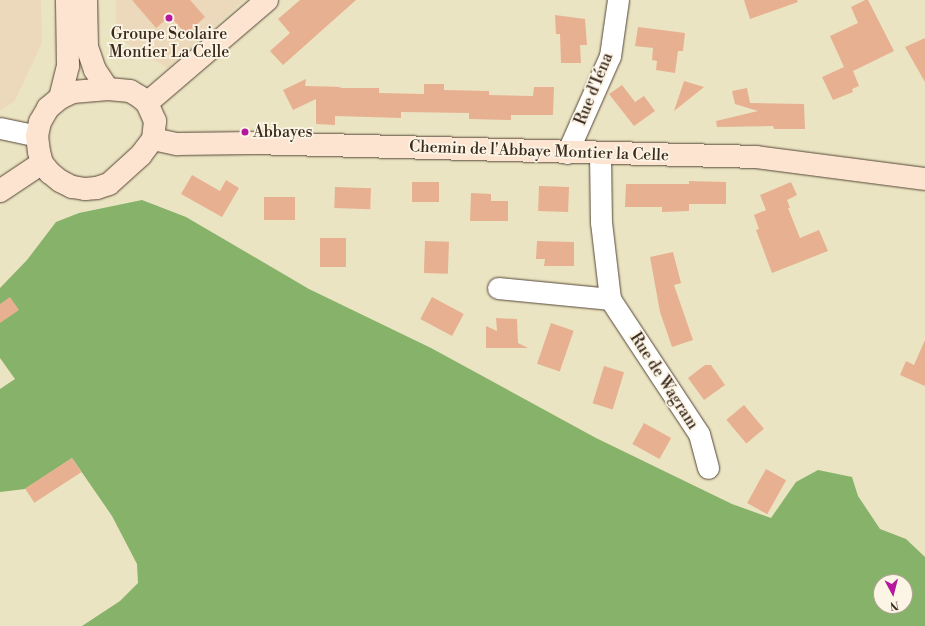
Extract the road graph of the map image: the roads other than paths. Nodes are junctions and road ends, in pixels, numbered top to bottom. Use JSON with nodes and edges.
{"nodes":[{"id":1,"x":67,"y":0,"type":"edge"},
{"id":2,"x":86,"y":0,"type":"edge"},
{"id":3,"x":267,"y":0,"type":"edge"},
{"id":4,"x":618,"y":0,"type":"edge"},
{"id":5,"x":108,"y":89,"type":"junction"},
{"id":6,"x":60,"y":98,"type":"junction"},
{"id":7,"x":147,"y":103,"type":"junction"},
{"id":8,"x":0,"y":128,"type":"edge"},
{"id":9,"x":37,"y":136,"type":"junction"},
{"id":10,"x":153,"y":139,"type":"junction"},
{"id":11,"x":567,"y":153,"type":"junction"},
{"id":12,"x":600,"y":153,"type":"junction"},
{"id":13,"x":42,"y":162,"type":"junction"},
{"id":14,"x":925,"y":179,"type":"edge"},
{"id":15,"x":0,"y":191,"type":"edge"},
{"id":16,"x":498,"y":288,"type":"dead end"},
{"id":17,"x":610,"y":299,"type":"junction"},
{"id":18,"x":708,"y":468,"type":"dead end"}],
"edges":[{"from":1,"to":6,"type":"street"},
{"from":2,"to":5,"type":"street"},
{"from":3,"to":7,"type":"street"},
{"from":4,"to":11,"type":"street","name":"Rue d'Iéna"},
{"from":5,"to":6,"type":"street"},
{"from":5,"to":7,"type":"street"},
{"from":6,"to":9,"type":"street"},
{"from":7,"to":10,"type":"street"},
{"from":8,"to":9,"type":"street"},
{"from":9,"to":13,"type":"street"},
{"from":10,"to":11,"type":"street","name":"Chemin de l'Abbaye Montier la Celle"},
{"from":10,"to":13,"type":"street"},
{"from":11,"to":12,"type":"street","name":"Chemin de l'Abbaye Montier la Celle"},
{"from":12,"to":14,"type":"street","name":"Chemin de l'Abbaye Montier la Celle"},
{"from":12,"to":17,"type":"street","name":"Rue de Wagram"},
{"from":13,"to":15,"type":"street"},
{"from":16,"to":17,"type":"street"},
{"from":17,"to":18,"type":"street","name":"Rue de Wagram"}]}
